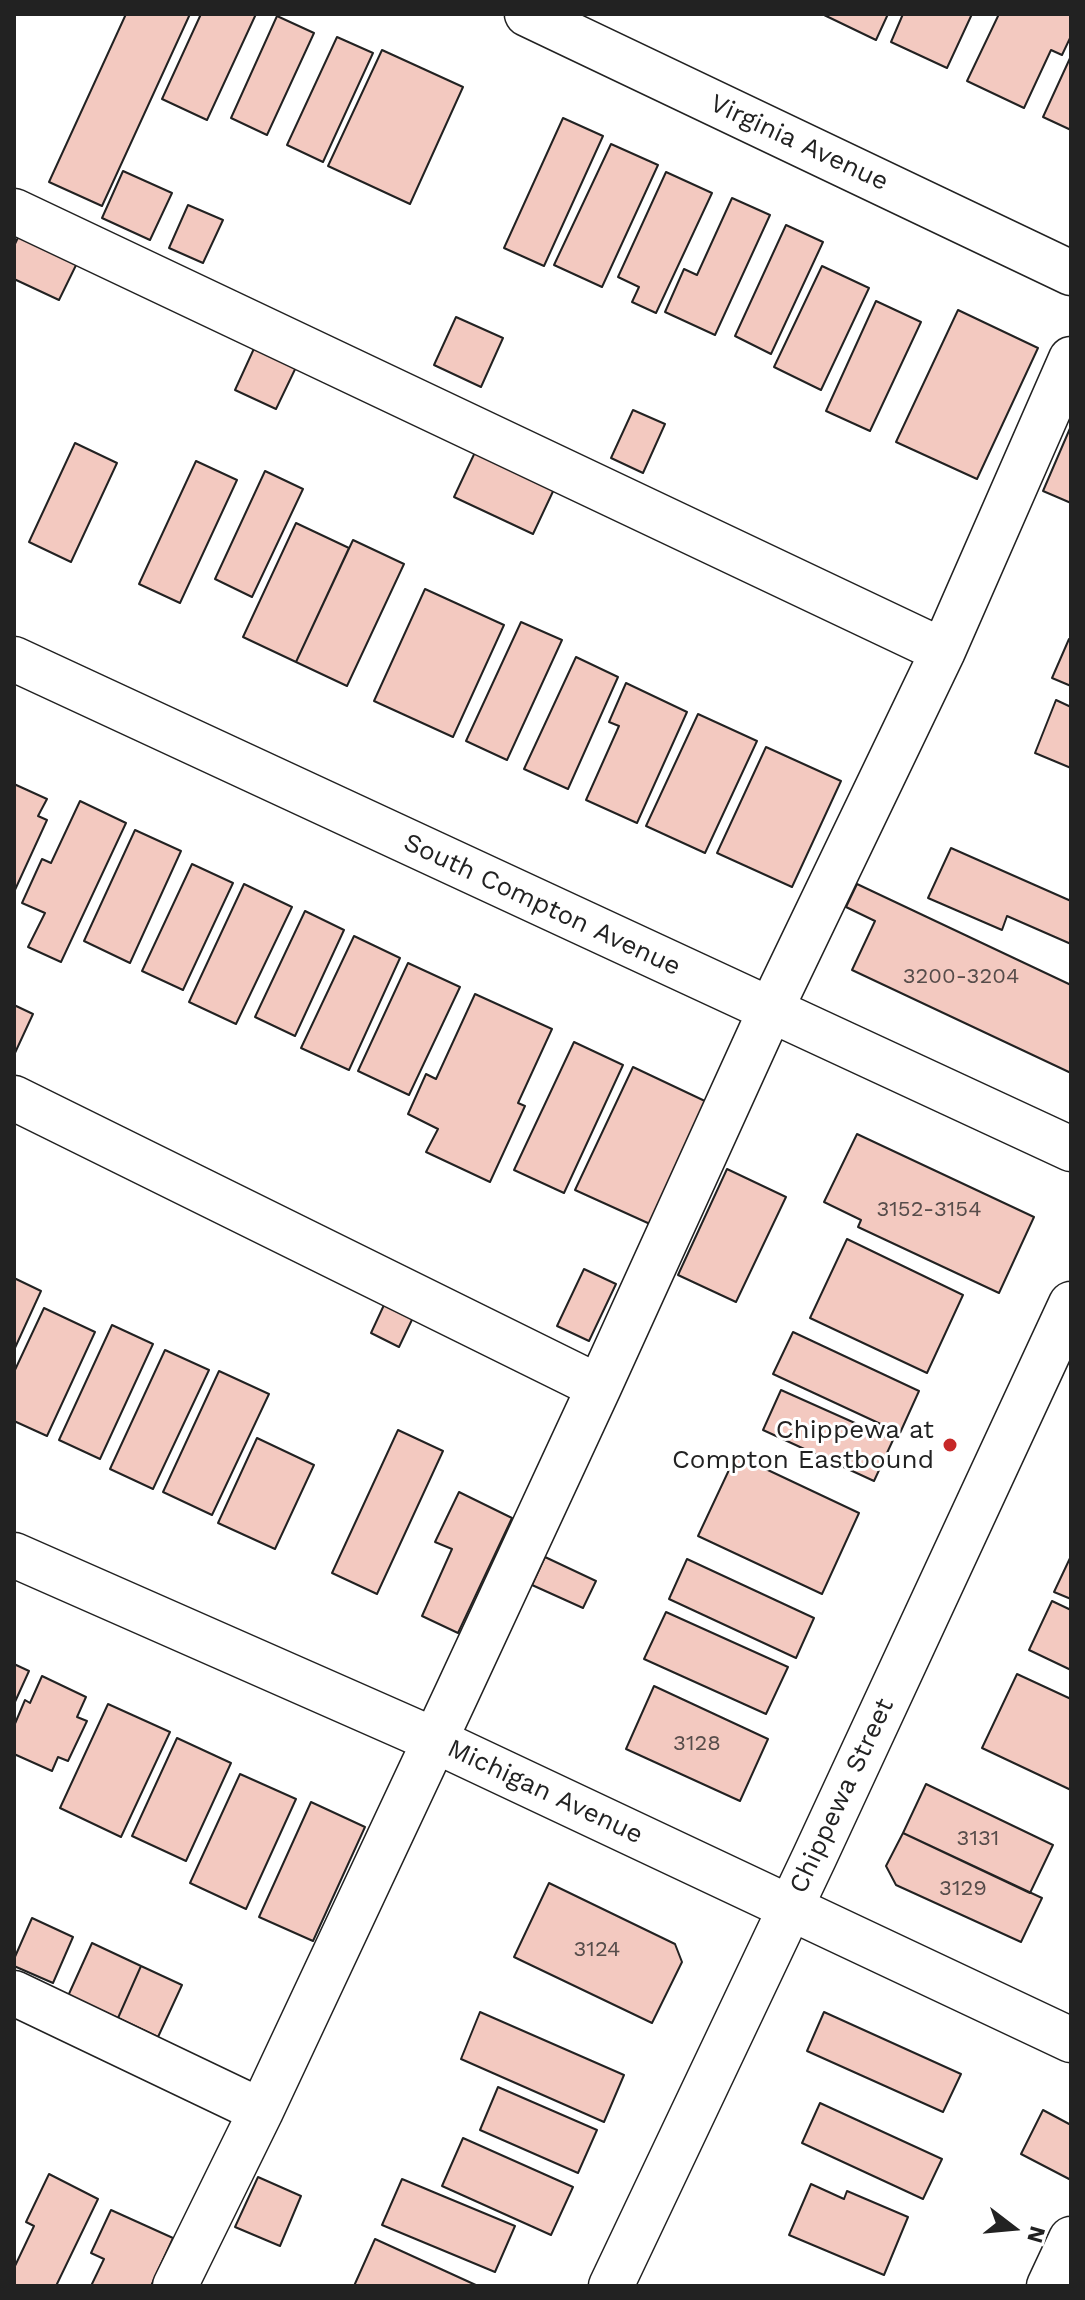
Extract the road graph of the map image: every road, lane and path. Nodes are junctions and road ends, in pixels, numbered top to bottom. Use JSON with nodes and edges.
{"nodes":[{"id":1,"x":527,"y":14,"type":"edge"},
{"id":2,"x":14,"y":211,"type":"edge"},
{"id":3,"x":1071,"y":273,"type":"edge"},
{"id":4,"x":1071,"y":359,"type":"edge"},
{"id":5,"x":943,"y":651,"type":"junction"},
{"id":6,"x":18,"y":671,"type":"edge"},
{"id":7,"x":770,"y":1011,"type":"junction"},
{"id":8,"x":14,"y":1098,"type":"edge"},
{"id":9,"x":1071,"y":1149,"type":"edge"},
{"id":10,"x":1071,"y":1304,"type":"edge"},
{"id":11,"x":599,"y":1387,"type":"junction"},
{"id":12,"x":14,"y":1555,"type":"edge"},
{"id":13,"x":434,"y":1740,"type":"junction"},
{"id":14,"x":790,"y":1908,"type":"junction"},
{"id":15,"x":14,"y":1993,"type":"edge"},
{"id":16,"x":1071,"y":2040,"type":"edge"},
{"id":17,"x":261,"y":2111,"type":"junction"},
{"id":18,"x":1071,"y":2239,"type":"edge"},
{"id":19,"x":175,"y":2286,"type":"edge"},
{"id":20,"x":611,"y":2286,"type":"edge"},
{"id":21,"x":1049,"y":2286,"type":"edge"}],
"edges":[{"from":1,"to":3,"type":"street","name":"Virginia Avenue"},
{"from":2,"to":5,"type":"street"},
{"from":4,"to":5,"type":"street"},
{"from":5,"to":7,"type":"street"},
{"from":6,"to":7,"type":"street","name":"South Compton Avenue"},
{"from":7,"to":9,"type":"street","name":"South Compton Avenue"},
{"from":7,"to":11,"type":"street"},
{"from":8,"to":11,"type":"street"},
{"from":10,"to":14,"type":"street","name":"Chippewa Street"},
{"from":11,"to":13,"type":"street"},
{"from":12,"to":13,"type":"street","name":"Michigan Avenue"},
{"from":13,"to":14,"type":"street","name":"Michigan Avenue"},
{"from":13,"to":17,"type":"street"},
{"from":14,"to":16,"type":"street","name":"Michigan Avenue"},
{"from":14,"to":20,"type":"street","name":"Chippewa Street"},
{"from":15,"to":17,"type":"street"},
{"from":17,"to":19,"type":"street"},
{"from":18,"to":21,"type":"street"}]}
